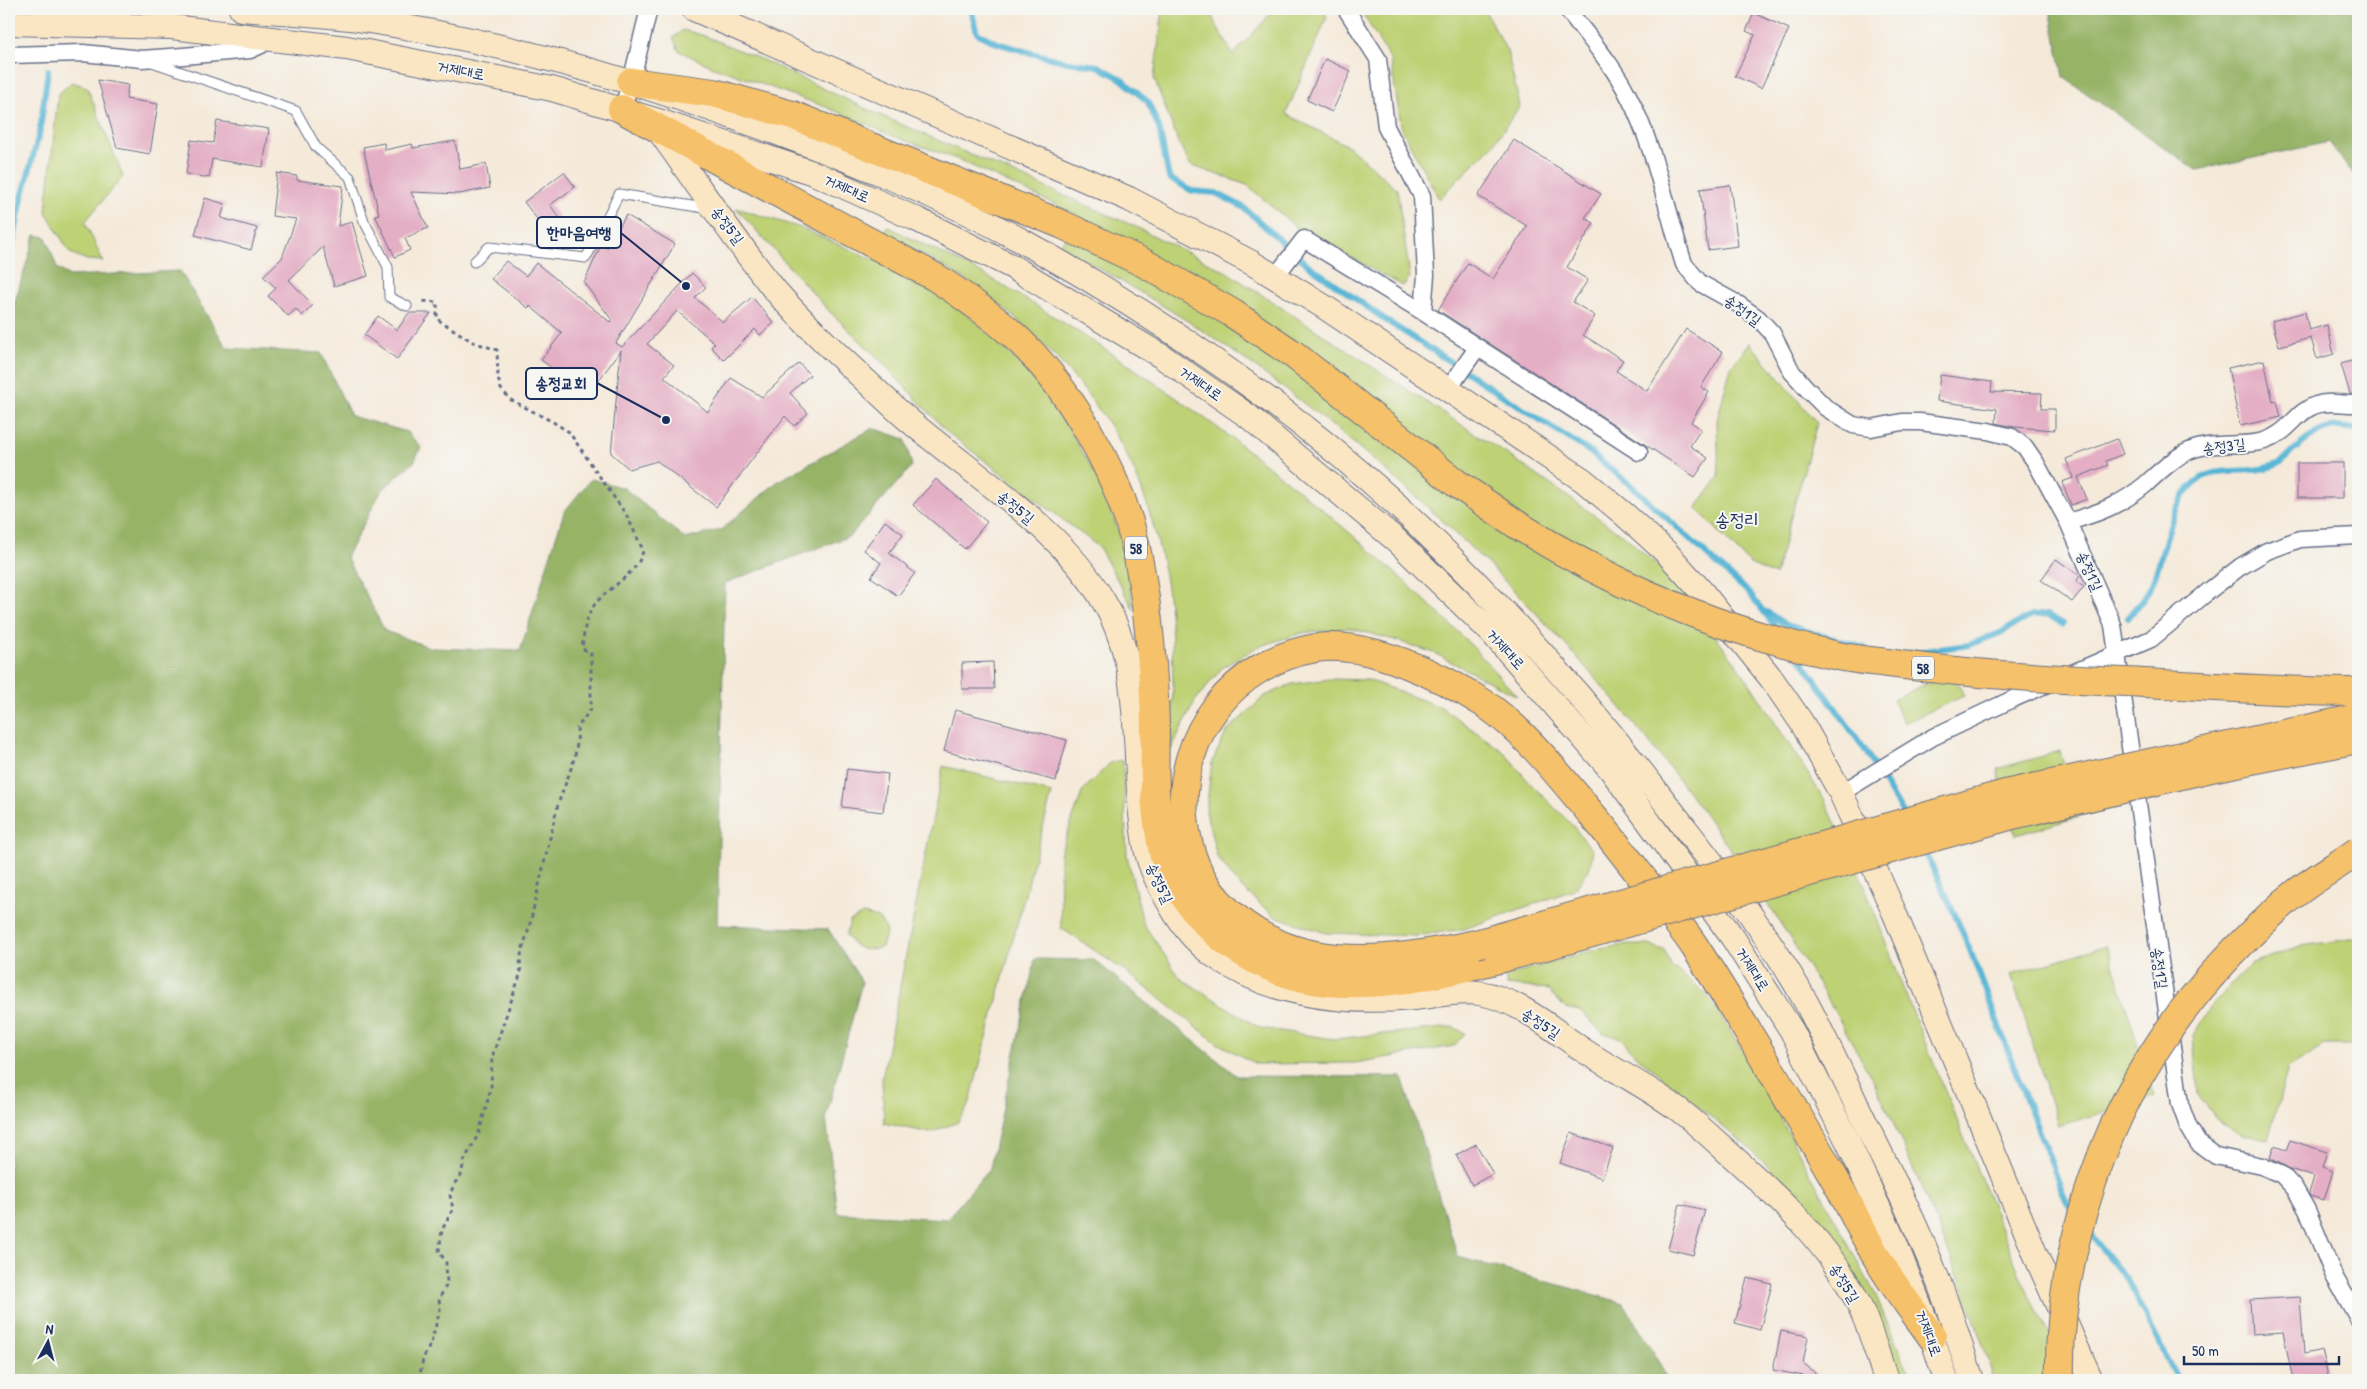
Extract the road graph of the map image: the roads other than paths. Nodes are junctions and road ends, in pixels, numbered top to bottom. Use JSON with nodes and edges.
{"nodes":[{"id":1,"x":241,"y":9,"type":"edge"},
{"id":2,"x":649,"y":9,"type":"edge"},
{"id":3,"x":694,"y":9,"type":"edge"},
{"id":4,"x":1346,"y":9,"type":"edge"},
{"id":5,"x":1566,"y":9,"type":"edge"},
{"id":6,"x":9,"y":23,"type":"edge"},
{"id":7,"x":267,"y":37,"type":"junction"},
{"id":8,"x":9,"y":55,"type":"edge"},
{"id":9,"x":142,"y":59,"type":"junction"},
{"id":10,"x":631,"y":82,"type":"junction"},
{"id":11,"x":622,"y":110,"type":"junction"},
{"id":12,"x":656,"y":128,"type":"junction"},
{"id":13,"x":716,"y":210,"type":"junction"},
{"id":14,"x":474,"y":262,"type":"dead end"},
{"id":15,"x":1275,"y":277,"type":"junction"},
{"id":16,"x":406,"y":306,"type":"road end"},
{"id":17,"x":1422,"y":312,"type":"junction"},
{"id":18,"x":1476,"y":348,"type":"junction"},
{"id":19,"x":1447,"y":391,"type":"junction"},
{"id":20,"x":2358,"y":404,"type":"edge"},
{"id":21,"x":1638,"y":452,"type":"dead end"},
{"id":22,"x":2068,"y":522,"type":"junction"},
{"id":23,"x":2358,"y":536,"type":"edge"},
{"id":24,"x":2116,"y":654,"type":"junction"},
{"id":25,"x":2358,"y":692,"type":"edge"},
{"id":26,"x":2358,"y":718,"type":"edge"},
{"id":27,"x":2358,"y":739,"type":"edge"},
{"id":28,"x":1850,"y":787,"type":"junction"},
{"id":29,"x":2358,"y":851,"type":"edge"},
{"id":30,"x":2358,"y":1318,"type":"edge"},
{"id":31,"x":1932,"y":1337,"type":"junction"},
{"id":32,"x":1886,"y":1380,"type":"edge"},
{"id":33,"x":1946,"y":1380,"type":"edge"},
{"id":34,"x":1972,"y":1380,"type":"edge"},
{"id":35,"x":2060,"y":1380,"type":"edge"},
{"id":36,"x":2091,"y":1380,"type":"edge"}],
"edges":[{"from":1,"to":10,"type":"street","name":"거제대로","number":"58"},
{"from":2,"to":10,"type":"street"},
{"from":3,"to":15,"type":"street"},
{"from":4,"to":17,"type":"street"},
{"from":5,"to":22,"type":"street","name":"송정1길"},
{"from":6,"to":7,"type":"street","name":"거제대로","number":"58"},
{"from":7,"to":9,"type":"street"},
{"from":7,"to":11,"type":"street","name":"거제대로","number":"58"},
{"from":8,"to":9,"type":"street"},
{"from":9,"to":16,"type":"lane"},
{"from":10,"to":11,"type":"street"},
{"from":10,"to":25,"type":"highway","number":"58","bridge":true},
{"from":10,"to":34,"type":"street","name":"거제대로"},
{"from":11,"to":12,"type":"highway","number":"58"},
{"from":11,"to":31,"type":"street","name":"거제대로"},
{"from":12,"to":13,"type":"street","name":"송정5길"},
{"from":12,"to":27,"type":"highway","number":"58","bridge":true},
{"from":13,"to":14,"type":"lane"},
{"from":13,"to":32,"type":"street","name":"송정5길"},
{"from":15,"to":17,"type":"street"},
{"from":15,"to":19,"type":"street"},
{"from":17,"to":18,"type":"street"},
{"from":18,"to":19,"type":"street"},
{"from":18,"to":21,"type":"street"},
{"from":19,"to":28,"type":"street"},
{"from":20,"to":22,"type":"street","name":"송정3길"},
{"from":22,"to":24,"type":"street","name":"송정1길"},
{"from":23,"to":24,"type":"street"},
{"from":24,"to":28,"type":"street"},
{"from":24,"to":30,"type":"street","name":"송정1길"},
{"from":26,"to":31,"type":"highway","bridge":true},
{"from":28,"to":36,"type":"street"},
{"from":29,"to":35,"type":"highway","bridge":true},
{"from":31,"to":33,"type":"street","name":"거제대로"}]}
